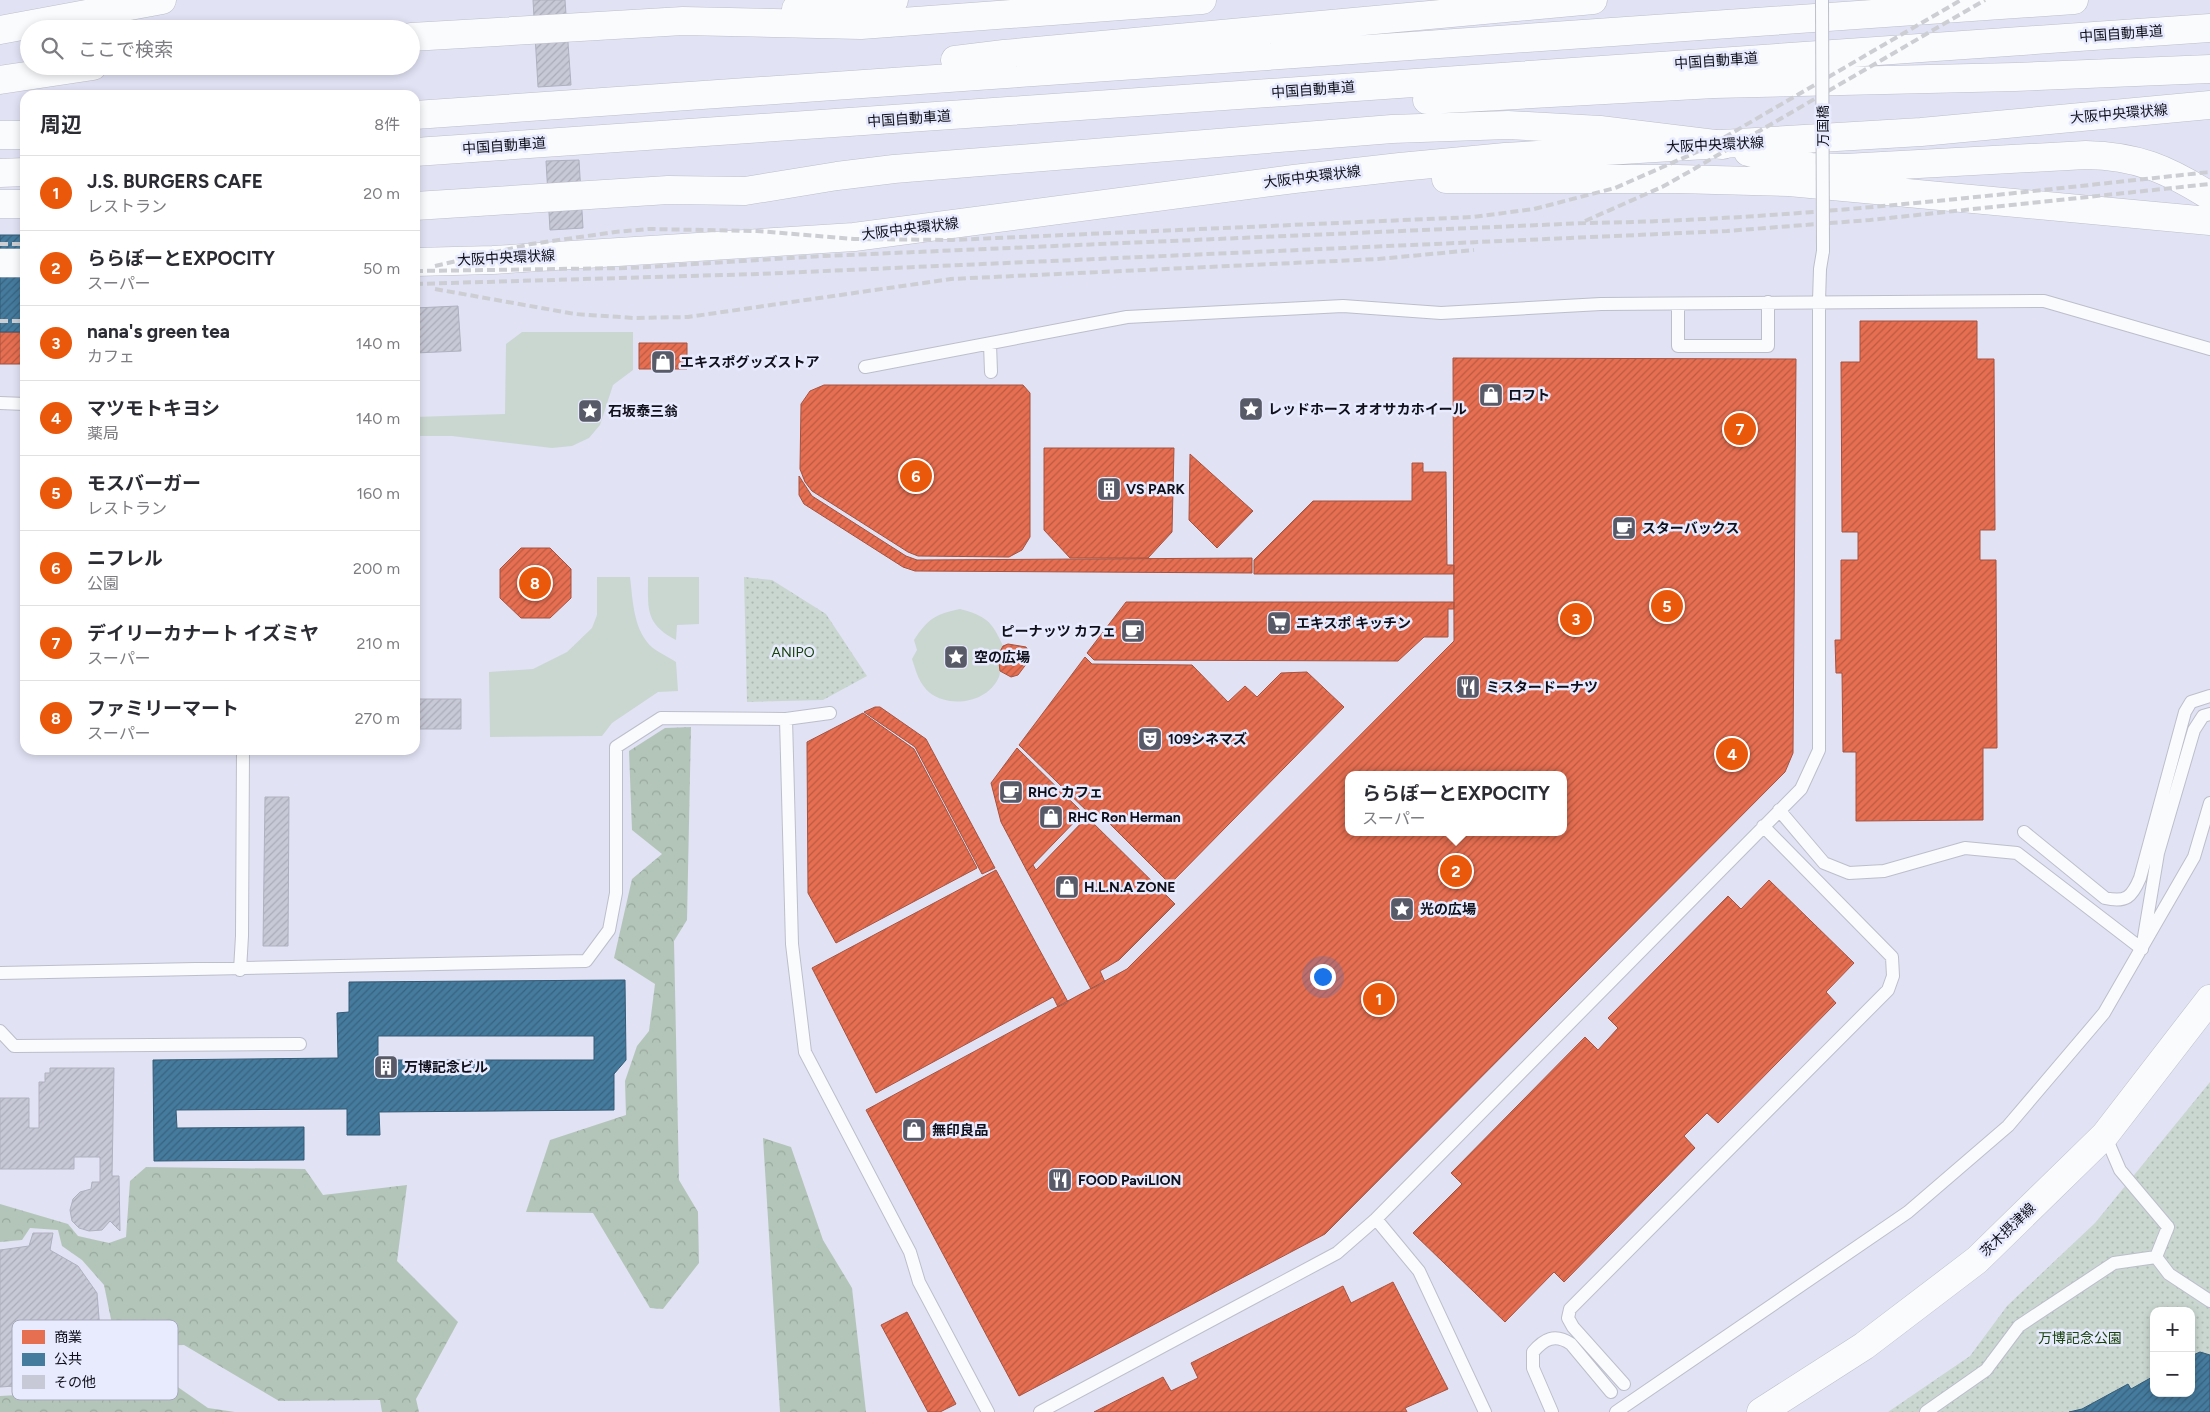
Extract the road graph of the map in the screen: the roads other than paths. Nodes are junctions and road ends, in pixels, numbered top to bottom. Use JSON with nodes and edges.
{"nodes":[{"id":1,"x":162,"y":0,"type":"edge"},
{"id":2,"x":894,"y":0,"type":"edge"},
{"id":3,"x":1202,"y":0,"type":"edge"},
{"id":4,"x":1593,"y":0,"type":"edge"},
{"id":5,"x":1822,"y":0,"type":"edge"},
{"id":6,"x":2074,"y":0,"type":"edge"},
{"id":7,"x":54,"y":20,"type":"edge"},
{"id":8,"x":683,"y":21,"type":"junction"},
{"id":9,"x":20,"y":26,"type":"edge"},
{"id":10,"x":2210,"y":28,"type":"edge"},
{"id":11,"x":0,"y":30,"type":"edge"},
{"id":12,"x":420,"y":37,"type":"edge"},
{"id":13,"x":2210,"y":69,"type":"edge"},
{"id":14,"x":33,"y":75,"type":"edge"},
{"id":15,"x":0,"y":80,"type":"edge"},
{"id":16,"x":646,"y":99,"type":"junction"},
{"id":17,"x":2210,"y":105,"type":"edge"},
{"id":18,"x":1036,"y":110,"type":"junction"},
{"id":19,"x":420,"y":115,"type":"edge"},
{"id":20,"x":0,"y":135,"type":"edge"},
{"id":21,"x":20,"y":135,"type":"edge"},
{"id":22,"x":1723,"y":145,"type":"junction"},
{"id":23,"x":420,"y":152,"type":"edge"},
{"id":24,"x":0,"y":172,"type":"edge"},
{"id":25,"x":20,"y":172,"type":"edge"},
{"id":26,"x":1294,"y":179,"type":"junction"},
{"id":27,"x":2210,"y":196,"type":"edge"},
{"id":28,"x":0,"y":204,"type":"edge"},
{"id":29,"x":20,"y":204,"type":"edge"},
{"id":30,"x":420,"y":206,"type":"edge"},
{"id":31,"x":2210,"y":221,"type":"edge"},
{"id":32,"x":420,"y":262,"type":"edge"},
{"id":33,"x":0,"y":263,"type":"edge"},
{"id":34,"x":20,"y":263,"type":"edge"},
{"id":35,"x":1768,"y":302,"type":"junction"},
{"id":36,"x":1819,"y":302,"type":"junction"},
{"id":37,"x":1678,"y":305,"type":"junction"},
{"id":38,"x":990,"y":344,"type":"junction"},
{"id":39,"x":2210,"y":349,"type":"edge"},
{"id":40,"x":865,"y":367,"type":"dead end"},
{"id":41,"x":991,"y":372,"type":"dead end"},
{"id":42,"x":0,"y":402,"type":"edge"},
{"id":43,"x":20,"y":404,"type":"edge"},
{"id":44,"x":2210,"y":696,"type":"edge"},
{"id":45,"x":830,"y":713,"type":"dead end"},
{"id":46,"x":2210,"y":714,"type":"edge"},
{"id":47,"x":786,"y":719,"type":"junction"},
{"id":48,"x":243,"y":755,"type":"edge"},
{"id":49,"x":2210,"y":803,"type":"edge"},
{"id":50,"x":1779,"y":810,"type":"junction"},
{"id":51,"x":1763,"y":826,"type":"junction"},
{"id":52,"x":2024,"y":832,"type":"dead end"},
{"id":53,"x":2142,"y":949,"type":"junction"},
{"id":54,"x":240,"y":970,"type":"junction"},
{"id":55,"x":0,"y":973,"type":"edge"},
{"id":56,"x":2210,"y":999,"type":"edge"},
{"id":57,"x":0,"y":1031,"type":"edge"},
{"id":58,"x":300,"y":1044,"type":"dead end"},
{"id":59,"x":2105,"y":1135,"type":"junction"},
{"id":60,"x":1376,"y":1219,"type":"junction"},
{"id":61,"x":2156,"y":1257,"type":"junction"},
{"id":62,"x":2210,"y":1301,"type":"edge"},
{"id":63,"x":1624,"y":1384,"type":"dead end"},
{"id":64,"x":1611,"y":1392,"type":"dead end"},
{"id":65,"x":988,"y":1412,"type":"edge"},
{"id":66,"x":1040,"y":1412,"type":"edge"},
{"id":67,"x":1485,"y":1412,"type":"edge"},
{"id":68,"x":1552,"y":1412,"type":"edge"},
{"id":69,"x":1616,"y":1412,"type":"edge"},
{"id":70,"x":1761,"y":1412,"type":"edge"},
{"id":71,"x":1926,"y":1412,"type":"edge"}],
"edges":[{"from":1,"to":7,"type":"main road"},
{"from":2,"to":8,"type":"main road"},
{"from":3,"to":8,"type":"main road"},
{"from":4,"to":16,"type":"main road"},
{"from":5,"to":36,"type":"lane","name":"万国橋","bridge":true},
{"from":6,"to":16,"type":"main road"},
{"from":8,"to":12,"type":"main road"},
{"from":9,"to":11,"type":"main road"},
{"from":10,"to":18,"type":"main road","name":"中国自動車道"},
{"from":13,"to":18,"type":"main road"},
{"from":14,"to":15,"type":"main road"},
{"from":16,"to":19,"type":"main road"},
{"from":17,"to":22,"type":"main road","name":"大阪中央環状線"},
{"from":18,"to":23,"type":"main road","name":"中国自動車道"},
{"from":20,"to":21,"type":"main road"},
{"from":22,"to":26,"type":"main road","name":"大阪中央環状線"},
{"from":22,"to":27,"type":"main road"},
{"from":22,"to":30,"type":"main road"},
{"from":24,"to":25,"type":"main road"},
{"from":26,"to":31,"type":"main road"},
{"from":26,"to":32,"type":"main road","name":"大阪中央環状線"},
{"from":28,"to":29,"type":"main road"},
{"from":33,"to":34,"type":"main road"},
{"from":35,"to":36,"type":"lane"},
{"from":35,"to":37,"type":"lane"},
{"from":35,"to":37,"type":"lane"},
{"from":36,"to":39,"type":"lane"},
{"from":36,"to":50,"type":"lane","name":"万国橋"},
{"from":37,"to":38,"type":"lane"},
{"from":38,"to":40,"type":"lane"},
{"from":38,"to":41,"type":"lane"},
{"from":42,"to":43,"type":"lane"},
{"from":44,"to":52,"type":"lane"},
{"from":45,"to":47,"type":"lane"},
{"from":46,"to":53,"type":"lane"},
{"from":47,"to":54,"type":"lane"},
{"from":47,"to":65,"type":"lane"},
{"from":48,"to":54,"type":"lane"},
{"from":49,"to":53,"type":"lane"},
{"from":50,"to":51,"type":"lane","name":"万国橋"},
{"from":50,"to":53,"type":"lane"},
{"from":51,"to":60,"type":"lane","name":"万国橋"},
{"from":51,"to":63,"type":"lane"},
{"from":53,"to":69,"type":"lane"},
{"from":54,"to":55,"type":"lane"},
{"from":56,"to":59,"type":"main road","name":"茨木摂津線"},
{"from":57,"to":58,"type":"lane"},
{"from":59,"to":61,"type":"lane"},
{"from":59,"to":70,"type":"main road","name":"茨木摂津線"},
{"from":60,"to":66,"type":"lane","name":"万国橋"},
{"from":60,"to":67,"type":"lane"},
{"from":61,"to":62,"type":"lane"},
{"from":61,"to":71,"type":"lane"},
{"from":64,"to":68,"type":"lane"}]}
